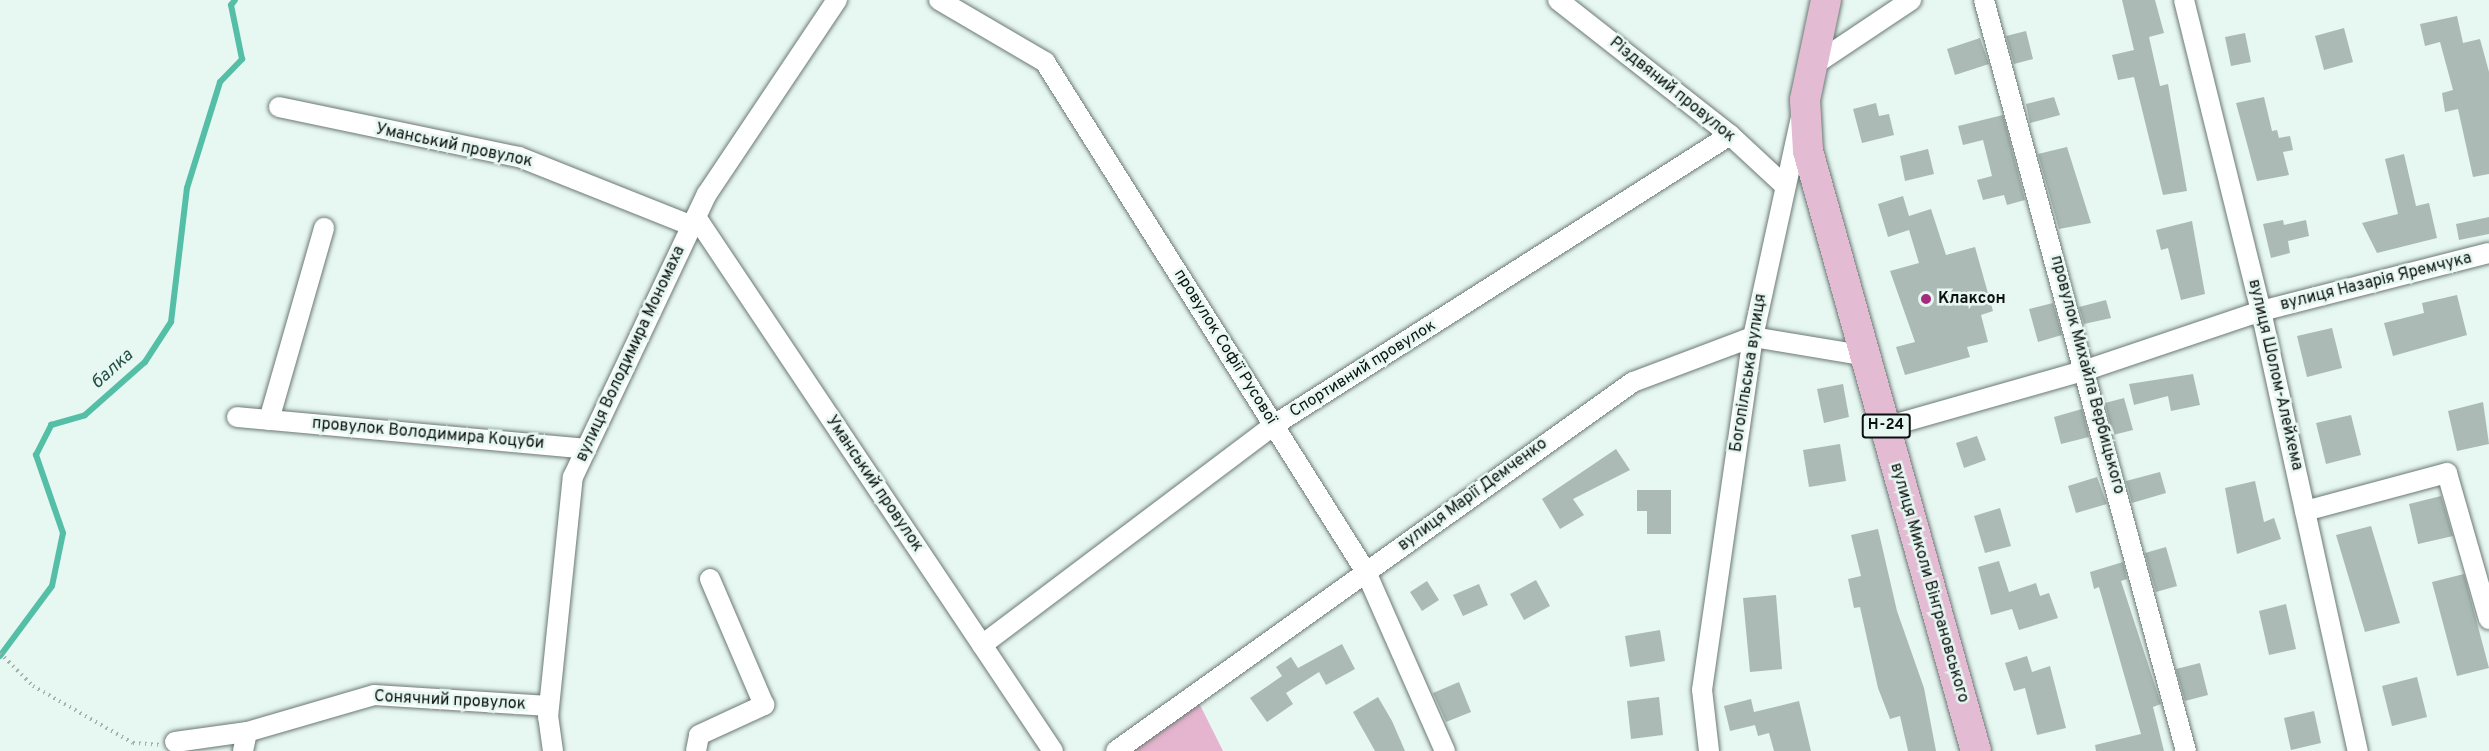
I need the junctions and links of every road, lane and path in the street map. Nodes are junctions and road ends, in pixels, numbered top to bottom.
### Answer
1 (837, 0) edge
2 (939, 0) edge
3 (1558, 0) edge
4 (1826, 0) edge
5 (1911, 0) edge
6 (1984, 0) edge
7 (2184, 0) edge
8 (1814, 64) junction
9 (1805, 100) junction
10 (279, 107) dead end
11 (1730, 135) junction
12 (1783, 184) junction
13 (694, 221) junction
14 (324, 228) dead end
15 (2489, 254) edge
16 (2261, 311) junction
17 (1753, 337) junction
18 (1866, 356) junction
19 (2086, 370) junction
20 (237, 417) dead end
21 (269, 420) junction
22 (1274, 425) junction
23 (1886, 427) junction
24 (586, 449) junction
25 (2306, 511) junction
26 (1366, 572) junction
27 (710, 579) dead end
28 (2489, 619) edge
29 (982, 645) junction
30 (0, 653) edge
31 (549, 706) junction
32 (245, 741) edge
33 (175, 742) joint
34 (553, 751) edge
35 (696, 751) edge
36 (1053, 751) edge
37 (1116, 751) edge
38 (1445, 751) edge
39 (1709, 751) edge
40 (1976, 751) edge
41 (2186, 751) edge
42 (2358, 751) edge

1 - 13 street, вулиця Володимира Мономаха
2 - 22 street, провулок Софії Русової
3 - 11 street, Різдвяний провулок
4 - 8 main road, Богопільська вулиця / Н-24
5 - 8 street
6 - 19 street, провулок Михайла Вербицького
7 - 16 street, вулиця Шолом-Алейхема
8 - 9 main road, Богопільська вулиця / Н-24
9 - 12 street, Богопільська вулиця
9 - 18 main road, вулиця Миколи Вінграновського / Н-24
10 - 13 street, Уманський провулок
11 - 12 street, Різдвяний провулок
11 - 22 street, Спортивний провулок
12 - 17 street, Богопільська вулиця
13 - 24 street, вулиця Володимира Мономаха
13 - 29 street, Уманський провулок
14 - 21 street
15 - 16 street, вулиця Назарія Яремчука
16 - 19 street, вулиця Назарія Яремчука
16 - 25 street, вулиця Шолом-Алейхема
17 - 18 street
17 - 26 street, вулиця Марії Демченко
17 - 39 street, Богопільська вулиця
18 - 23 main road, вулиця Миколи Вінграновського / Н-24
19 - 23 street, вулиця Назарія Яремчука
19 - 41 street, провулок Михайла Вербицького
20 - 21 street, провулок Володимира Коцуби
21 - 24 street, провулок Володимира Коцуби
22 - 26 street, провулок Софії Русової
22 - 29 street, Спортивний провулок
23 - 40 main road, вулиця Миколи Вінграновського / Н-24
24 - 31 street, вулиця Володимира Мономаха
25 - 28 street
25 - 42 street, вулиця Шолом-Алейхема
26 - 37 street, вулиця Марії Демченко
26 - 38 street, провулок Софії Русової
27 - 35 street
29 - 36 street, Уманський провулок
30 - 33 path
31 - 32 street, Сонячний провулок
31 - 34 street, вулиця Володимира Мономаха
32 - 33 street, Сонячний провулок

